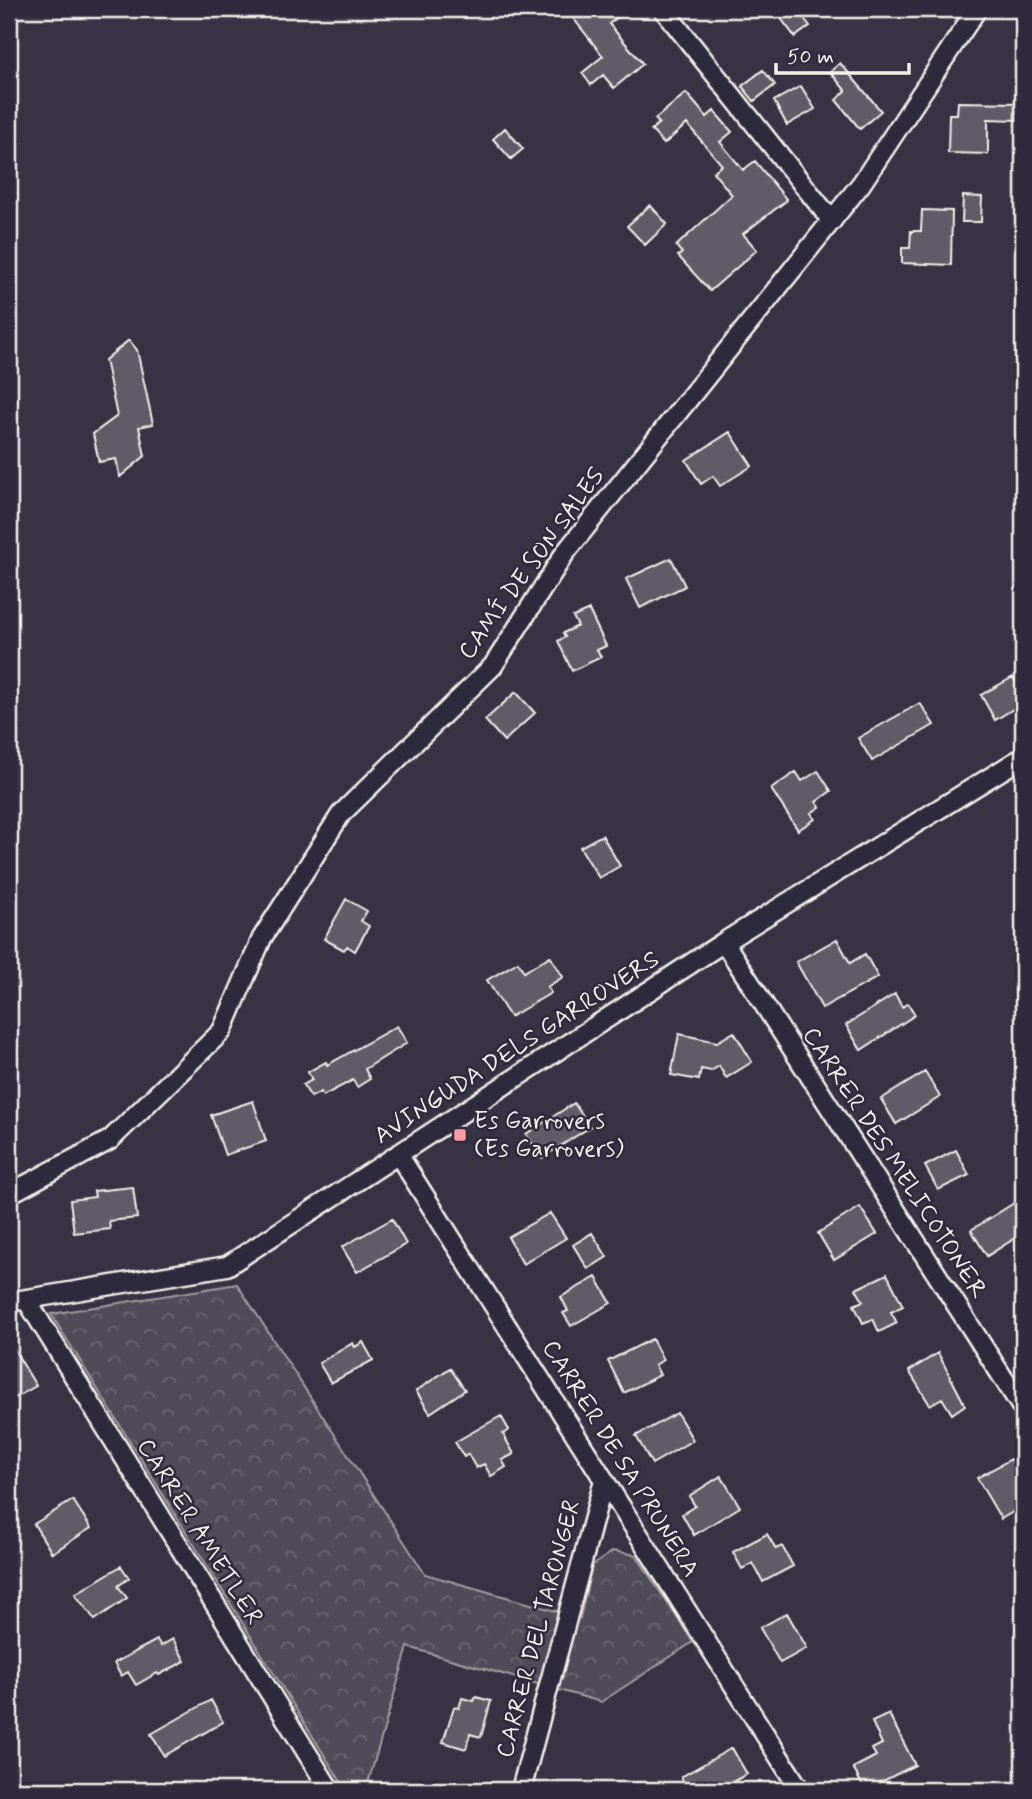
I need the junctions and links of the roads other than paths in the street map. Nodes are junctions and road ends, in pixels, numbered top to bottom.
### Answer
1 (663, 9) edge
2 (977, 9) edge
3 (832, 221) junction
4 (1023, 757) edge
5 (724, 942) junction
6 (398, 1154) junction
7 (9, 1194) edge
8 (17, 1300) edge
9 (1023, 1409) edge
10 (604, 1480) junction
11 (330, 1790) edge
12 (522, 1790) edge
13 (800, 1790) edge

1 - 3 street
2 - 3 street, CAMÍ DE SON SALES
3 - 7 street, CAMÍ DE SON SALES
4 - 5 street, AVINGUDA DELS GARROVERS
5 - 6 street, AVINGUDA DELS GARROVERS
5 - 9 street, CARRER DES MELICOTONER
6 - 8 street, AVINGUDA DELS GARROVERS
6 - 10 street, CARRER DE SA PRUNERA
8 - 11 street, CARRER AMETLER
10 - 12 street, CARRER DEL TARONGER
10 - 13 street, CARRER DE SA PRUNERA

